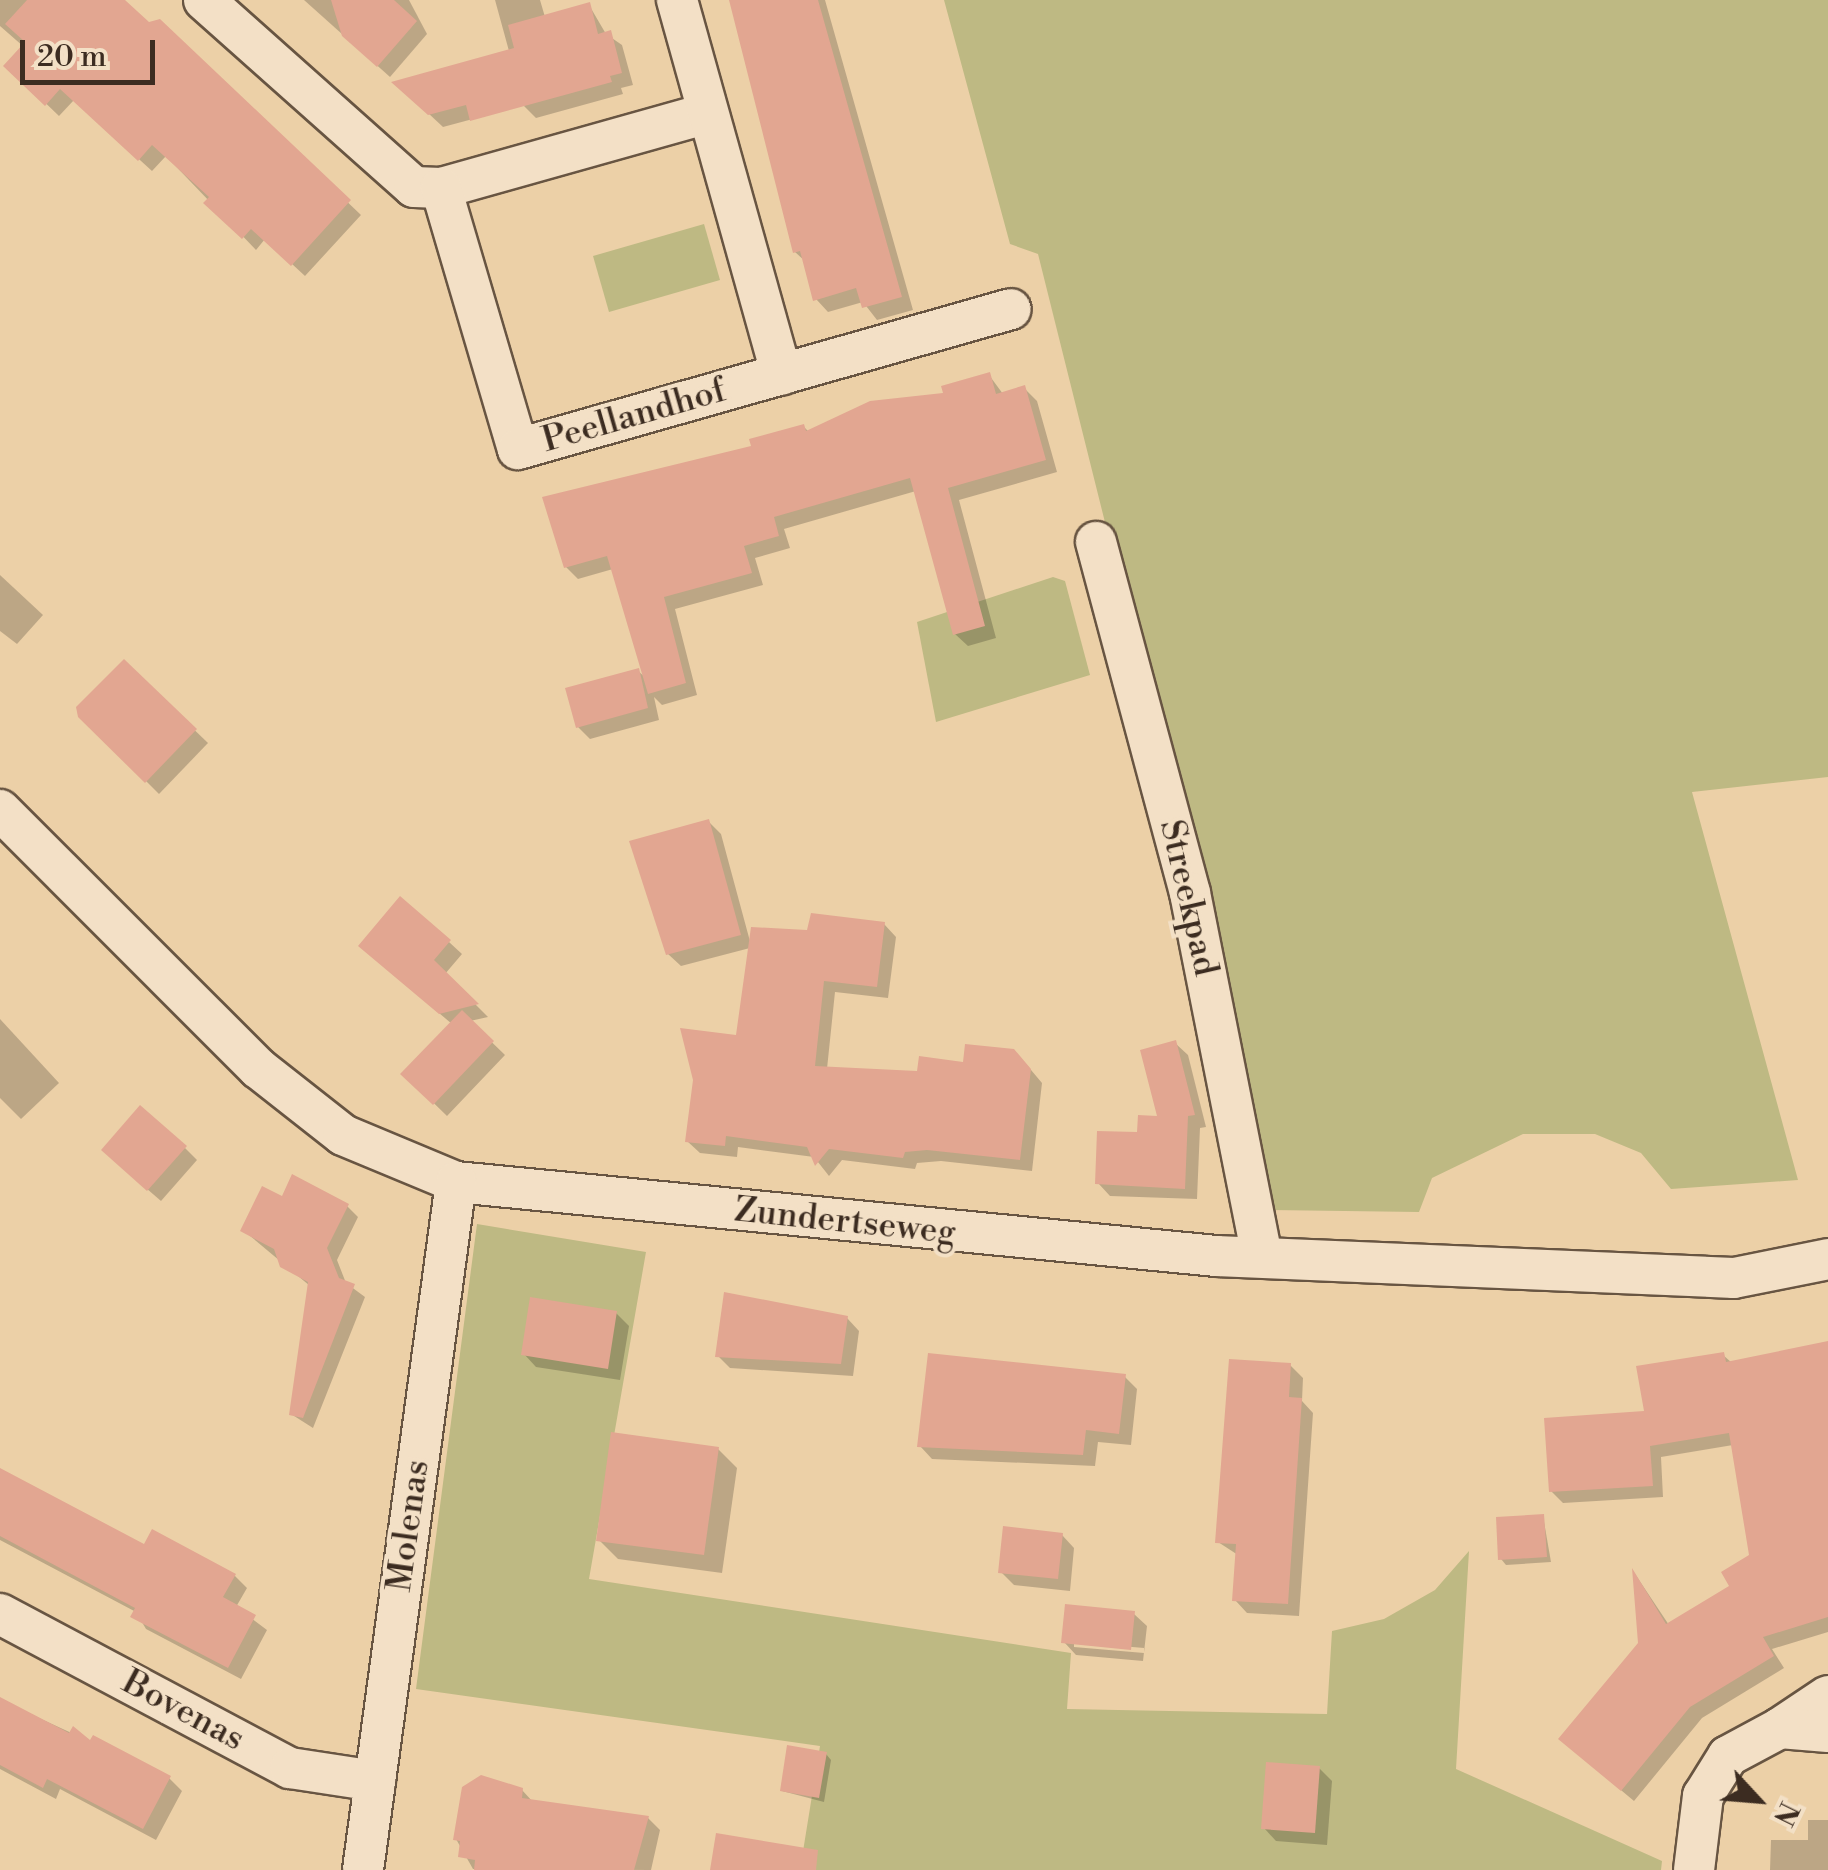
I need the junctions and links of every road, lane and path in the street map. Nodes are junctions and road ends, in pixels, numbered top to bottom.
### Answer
1 (204, 0) edge
2 (677, 0) edge
3 (708, 113) junction
4 (442, 188) junction
5 (1011, 309) dead end
6 (782, 374) junction
7 (1096, 542) dead end
8 (0, 810) edge
9 (456, 1182) junction
10 (1262, 1257) junction
11 (1828, 1258) edge
12 (0, 1614) edge
13 (1828, 1696) edge
14 (1780, 1728) junction
15 (1828, 1732) edge
16 (375, 1781) junction
17 (364, 1870) edge
18 (1694, 1870) edge

1 - 4 street
2 - 3 street
3 - 4 street
3 - 6 street
4 - 6 street, Peellandhof
5 - 6 street, Peellandhof
7 - 10 street, Streekpad
8 - 9 street, Zundertseweg
9 - 10 street, Zundertseweg
9 - 16 street, Molenas
10 - 11 street, Zundertseweg
12 - 16 street, Bovenas
13 - 14 street
14 - 15 street
14 - 18 street
16 - 17 street, Molenas

